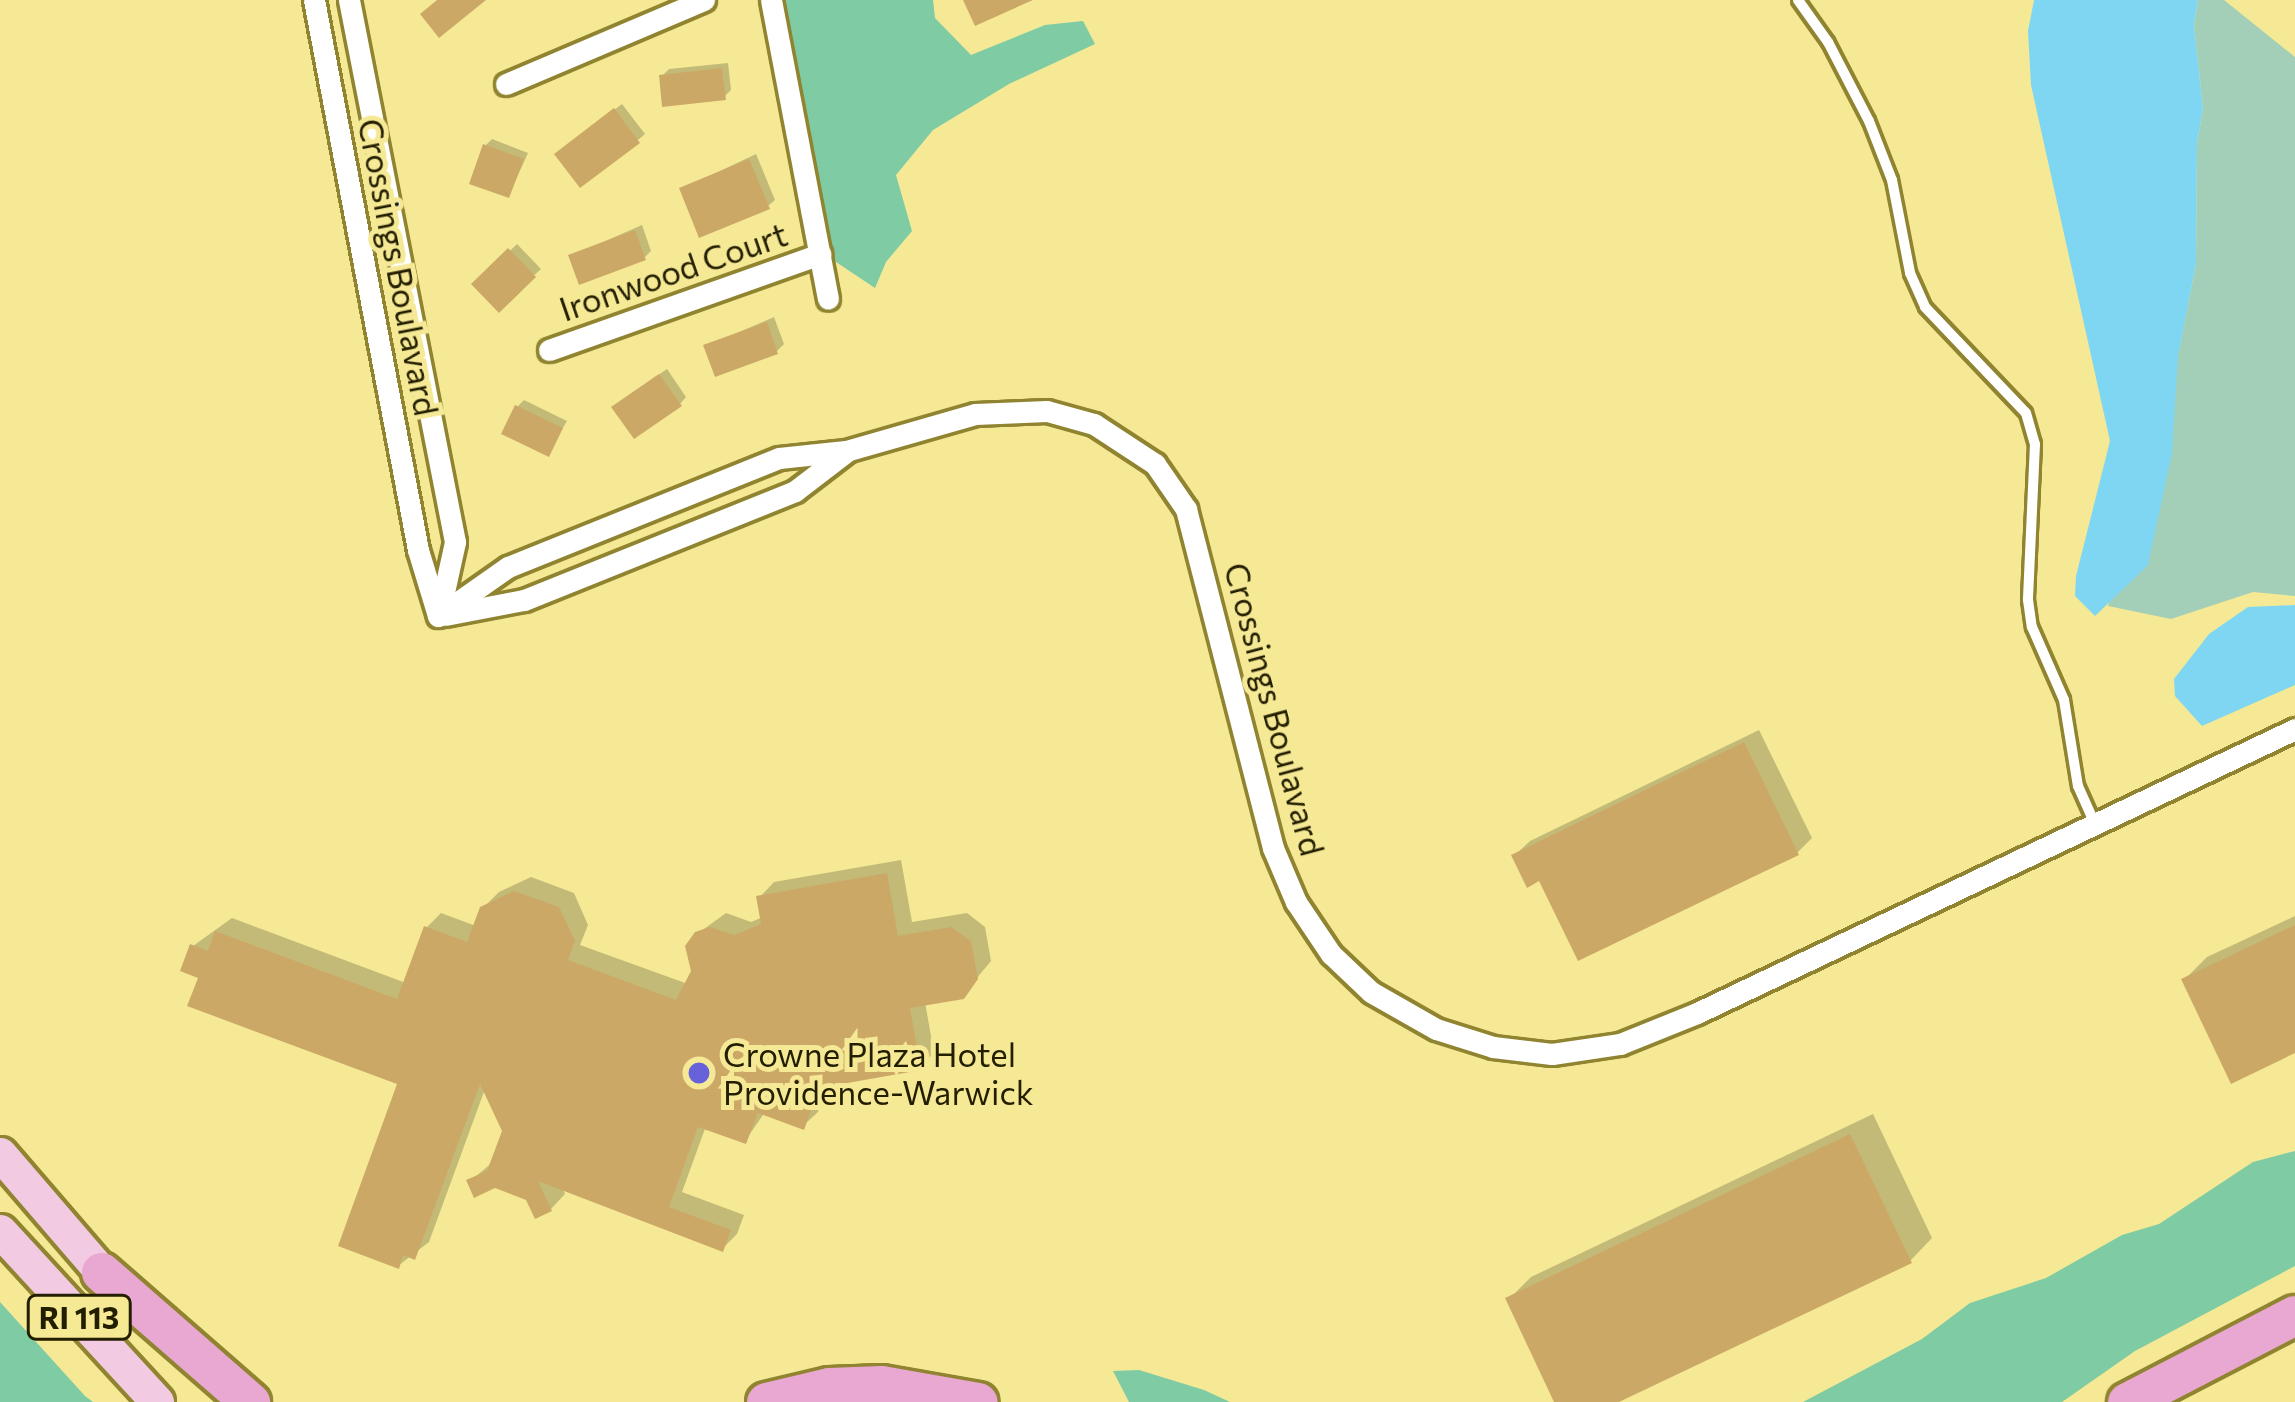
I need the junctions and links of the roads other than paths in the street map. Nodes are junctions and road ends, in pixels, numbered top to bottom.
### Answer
1 (314, 0) edge
2 (349, 0) edge
3 (704, 0) edge
4 (771, 0) edge
5 (1798, 0) edge
6 (506, 84) dead end
7 (820, 254) junction
8 (829, 299) dead end
9 (549, 350) dead end
10 (846, 451) junction
11 (438, 616) junction
12 (2295, 729) edge
13 (2095, 824) junction
14 (0, 1154) edge
15 (0, 1231) edge
16 (101, 1272) junction
17 (2295, 1317) edge
18 (157, 1402) edge
19 (220, 1402) edge
20 (250, 1402) edge
21 (766, 1402) edge
22 (978, 1402) edge
23 (2127, 1402) edge
24 (2155, 1402) edge

1 - 11 street, Crossings Boulavard
2 - 11 street, Crossings Boulavard
3 - 6 street
4 - 7 street
5 - 13 lane
7 - 8 street
7 - 9 street, Ironwood Court
10 - 11 street, Crossings Boulavard
10 - 11 street, Crossings Boulavard
10 - 13 street, Crossings Boulavard
12 - 13 street, Crossings Boulavard
14 - 16 main road, RI 113
15 - 18 main road, RI 113
16 - 19 main road, RI 113
16 - 20 highway
17 - 23 highway
17 - 24 highway
21 - 22 highway

